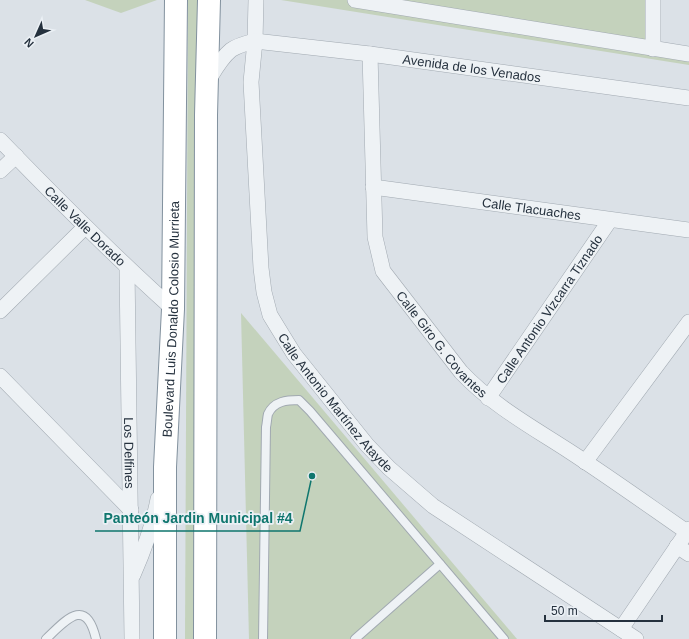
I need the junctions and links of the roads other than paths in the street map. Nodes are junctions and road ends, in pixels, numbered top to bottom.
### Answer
1 (176, 0) edge
2 (209, 0) edge
3 (256, 0) edge
4 (354, 0) edge
5 (653, 0) edge
6 (255, 40) junction
7 (653, 49) junction
8 (370, 54) junction
9 (689, 54) edge
10 (206, 84) junction
11 (689, 98) edge
12 (0, 140) edge
13 (16, 156) junction
14 (0, 172) edge
15 (373, 187) junction
16 (610, 220) junction
17 (85, 227) junction
18 (689, 230) edge
19 (127, 268) junction
20 (173, 309) junction
21 (0, 311) edge
22 (689, 322) edge
23 (0, 376) edge
24 (488, 398) junction
25 (585, 462) junction
26 (165, 467) junction
27 (130, 510) junction
28 (688, 531) edge
29 (683, 550) edge
30 (440, 564) junction
31 (132, 579) junction
32 (621, 629) junction
33 (46, 639) edge
34 (96, 639) edge
35 (132, 639) edge
36 (165, 639) edge
37 (205, 639) edge
38 (263, 639) edge
39 (355, 639) edge
40 (504, 639) edge
41 (636, 639) edge

1 - 20 highway, Boulevard Luis Donaldo Colosio Murrieta
2 - 10 highway
3 - 6 street, Calle Antonio Martínez Atayde
4 - 7 street
5 - 7 street
6 - 8 street, Avenida de los Venados
6 - 10 street
6 - 32 street, Calle Antonio Martínez Atayde
7 - 9 street
8 - 11 street, Avenida de los Venados
8 - 15 street, Calle Giro G. Covantes
10 - 37 highway
12 - 13 street, Calle Valle Dorado
13 - 14 street
13 - 17 street, Calle Valle Dorado
15 - 16 street, Calle Tlacuaches
15 - 24 street, Calle Giro G. Covantes
16 - 18 street, Calle Tlacuaches
16 - 24 street, Calle Antonio Vizcarra Tiznado
17 - 19 street, Calle Valle Dorado
17 - 21 street
19 - 20 street, Calle Valle Dorado
19 - 27 street, Los Delfines
20 - 26 highway, Boulevard Luis Donaldo Colosio Murrieta
22 - 25 street
23 - 27 street
24 - 25 street, Calle Giro G. Covantes
25 - 28 street, Calle Giro G. Covantes
26 - 31 street
26 - 36 highway, Boulevard Luis Donaldo Colosio Murrieta
27 - 31 street, Los Delfines
28 - 29 street
29 - 32 street
30 - 38 lane
30 - 39 lane
30 - 40 lane
31 - 35 street, Los Delfines
32 - 41 street, Calle Antonio Martínez Atayde
33 - 34 lane

